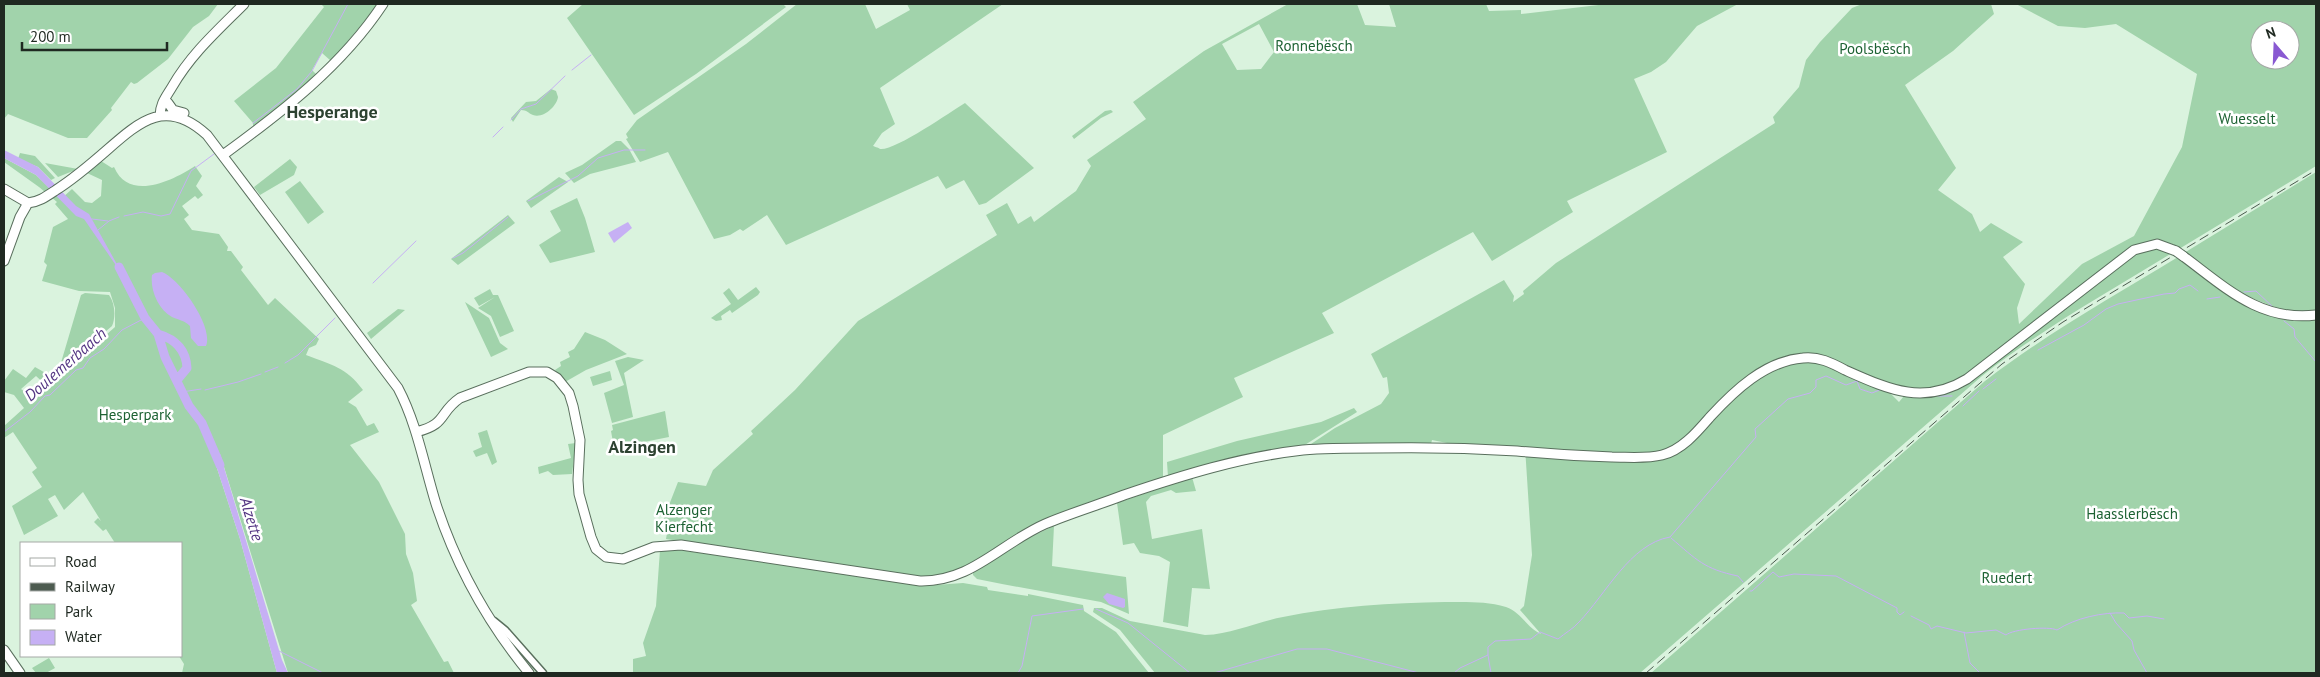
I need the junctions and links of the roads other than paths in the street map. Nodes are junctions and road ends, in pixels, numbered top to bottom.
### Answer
1 (244, 4) edge
2 (383, 4) edge
3 (168, 99) junction
4 (164, 115) junction
5 (206, 135) junction
6 (223, 155) junction
7 (4, 189) edge
8 (28, 203) junction
9 (4, 261) edge
10 (2316, 315) edge
11 (416, 432) junction
12 (487, 615) junction
13 (4, 650) edge
14 (541, 672) edge
15 (20, 673) edge
16 (529, 673) edge

1 - 3 main road
2 - 6 main road
3 - 4 main road
3 - 5 main road
4 - 5 main road
4 - 8 main road
5 - 6 main road
6 - 11 main road
7 - 8 main road
8 - 9 main road
10 - 11 main road
11 - 12 main road
12 - 14 street
12 - 16 main road
13 - 15 main road

